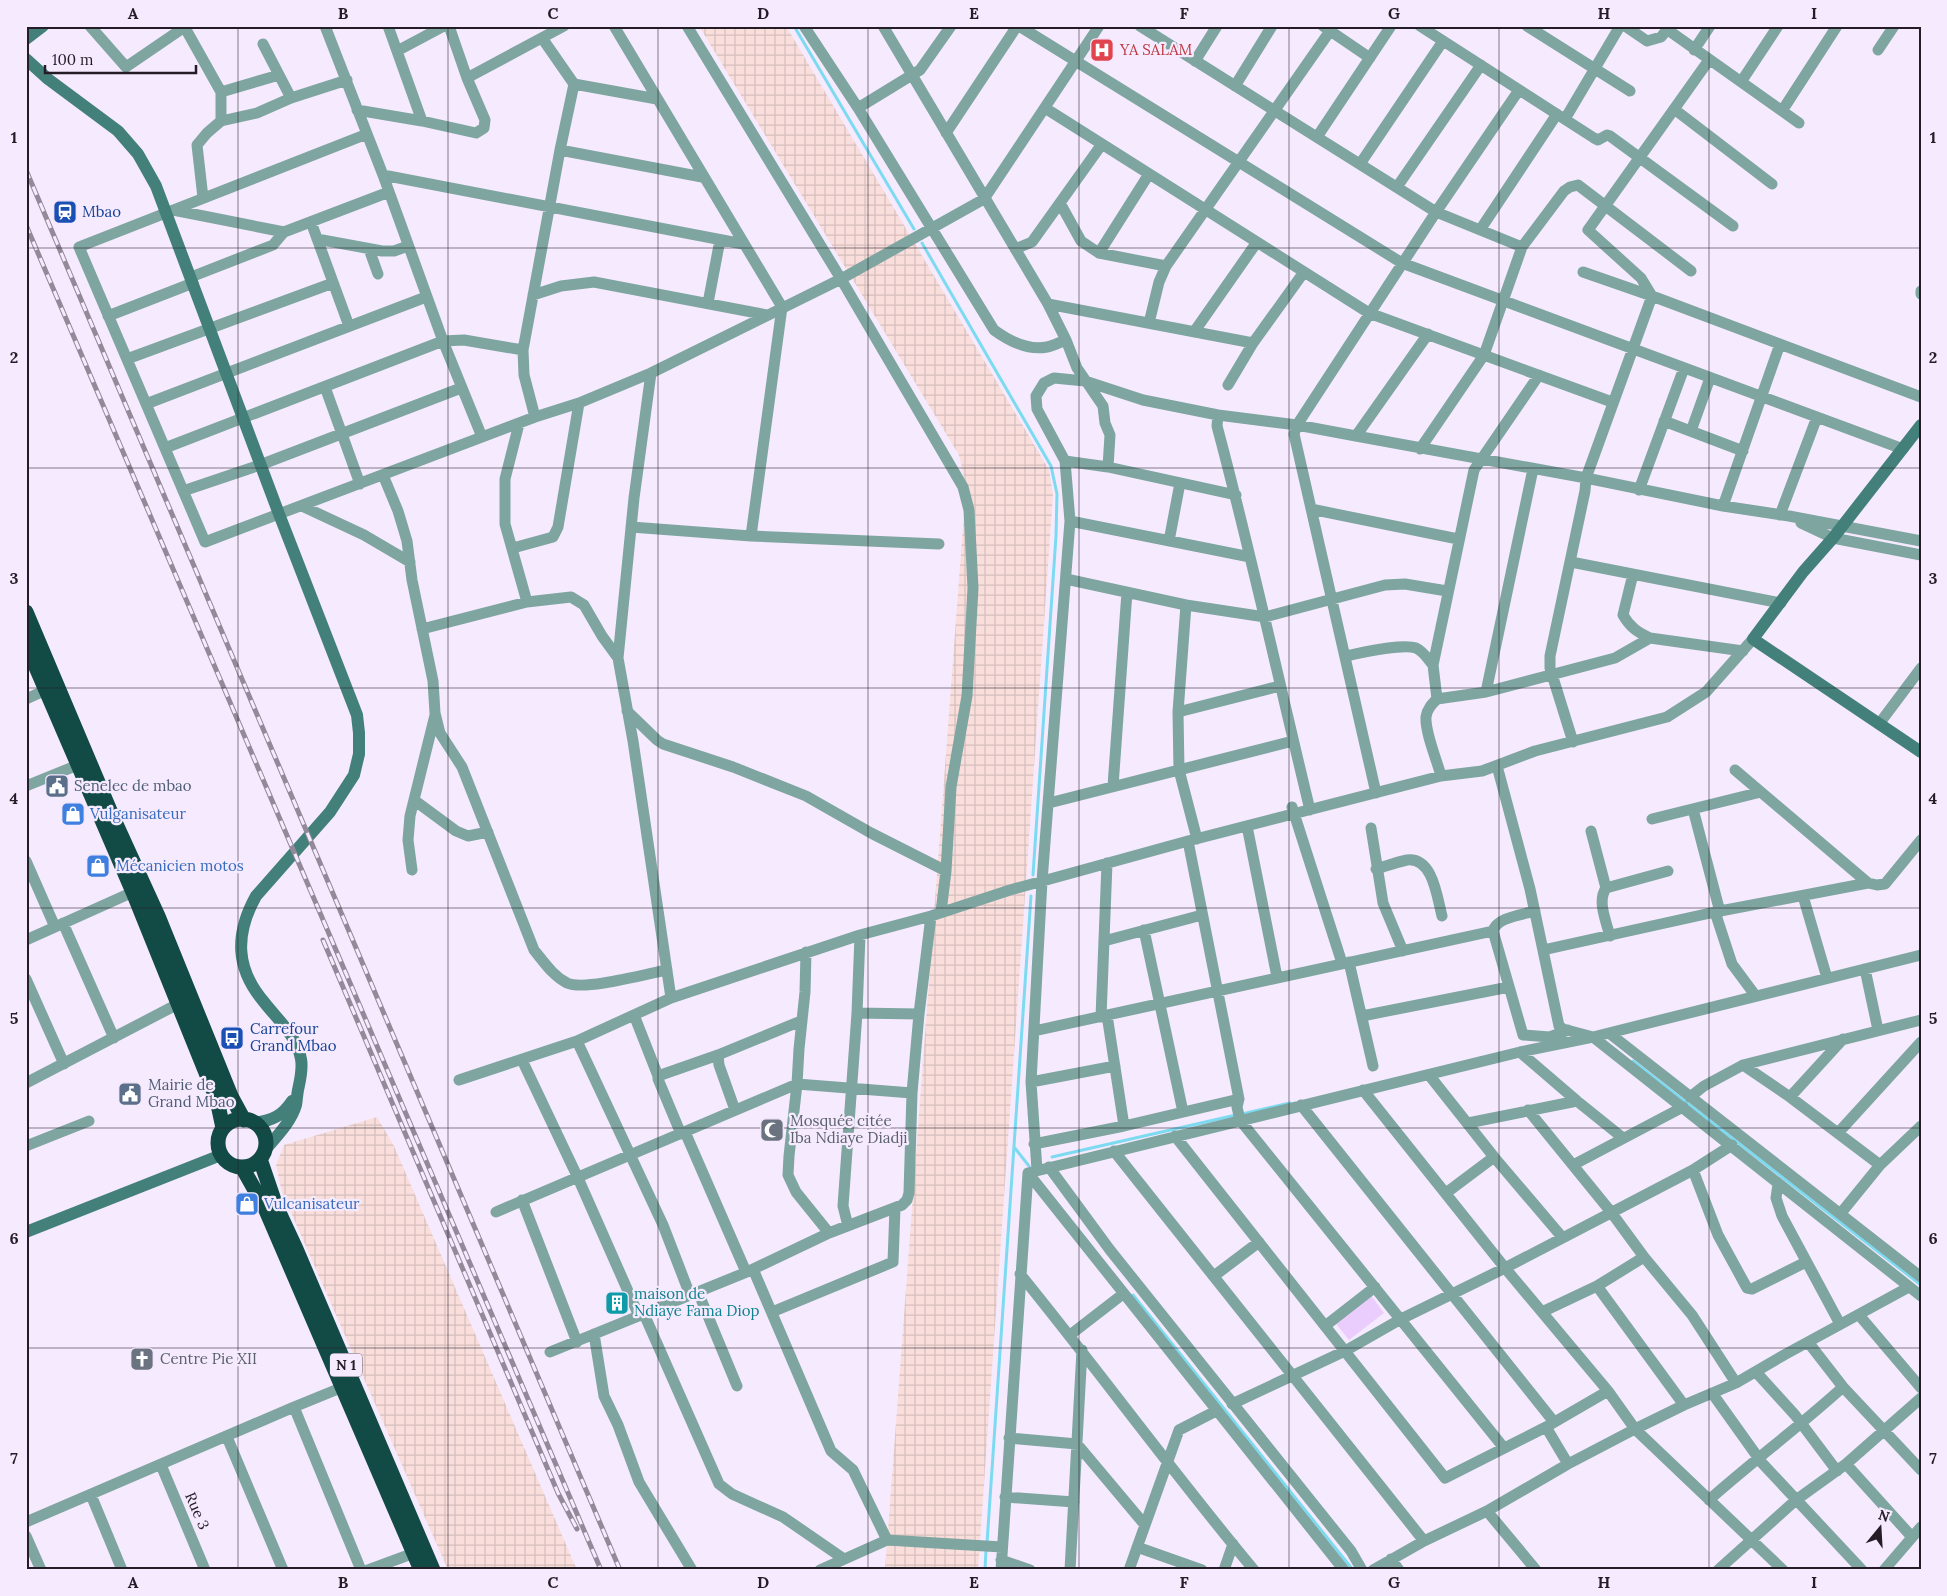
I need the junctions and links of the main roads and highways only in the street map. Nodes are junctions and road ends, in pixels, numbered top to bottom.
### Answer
1 (26, 612) edge
2 (26, 644) edge
3 (250, 1121) junction
4 (223, 1128) junction
5 (263, 1154) junction
6 (242, 1167) junction
7 (421, 1570) edge
8 (433, 1570) edge

1 - 3 highway, N 1
2 - 4 highway
3 - 4 highway
3 - 5 highway, N 1
4 - 6 highway
5 - 6 highway
5 - 8 highway, N 1
6 - 7 highway, N 1

